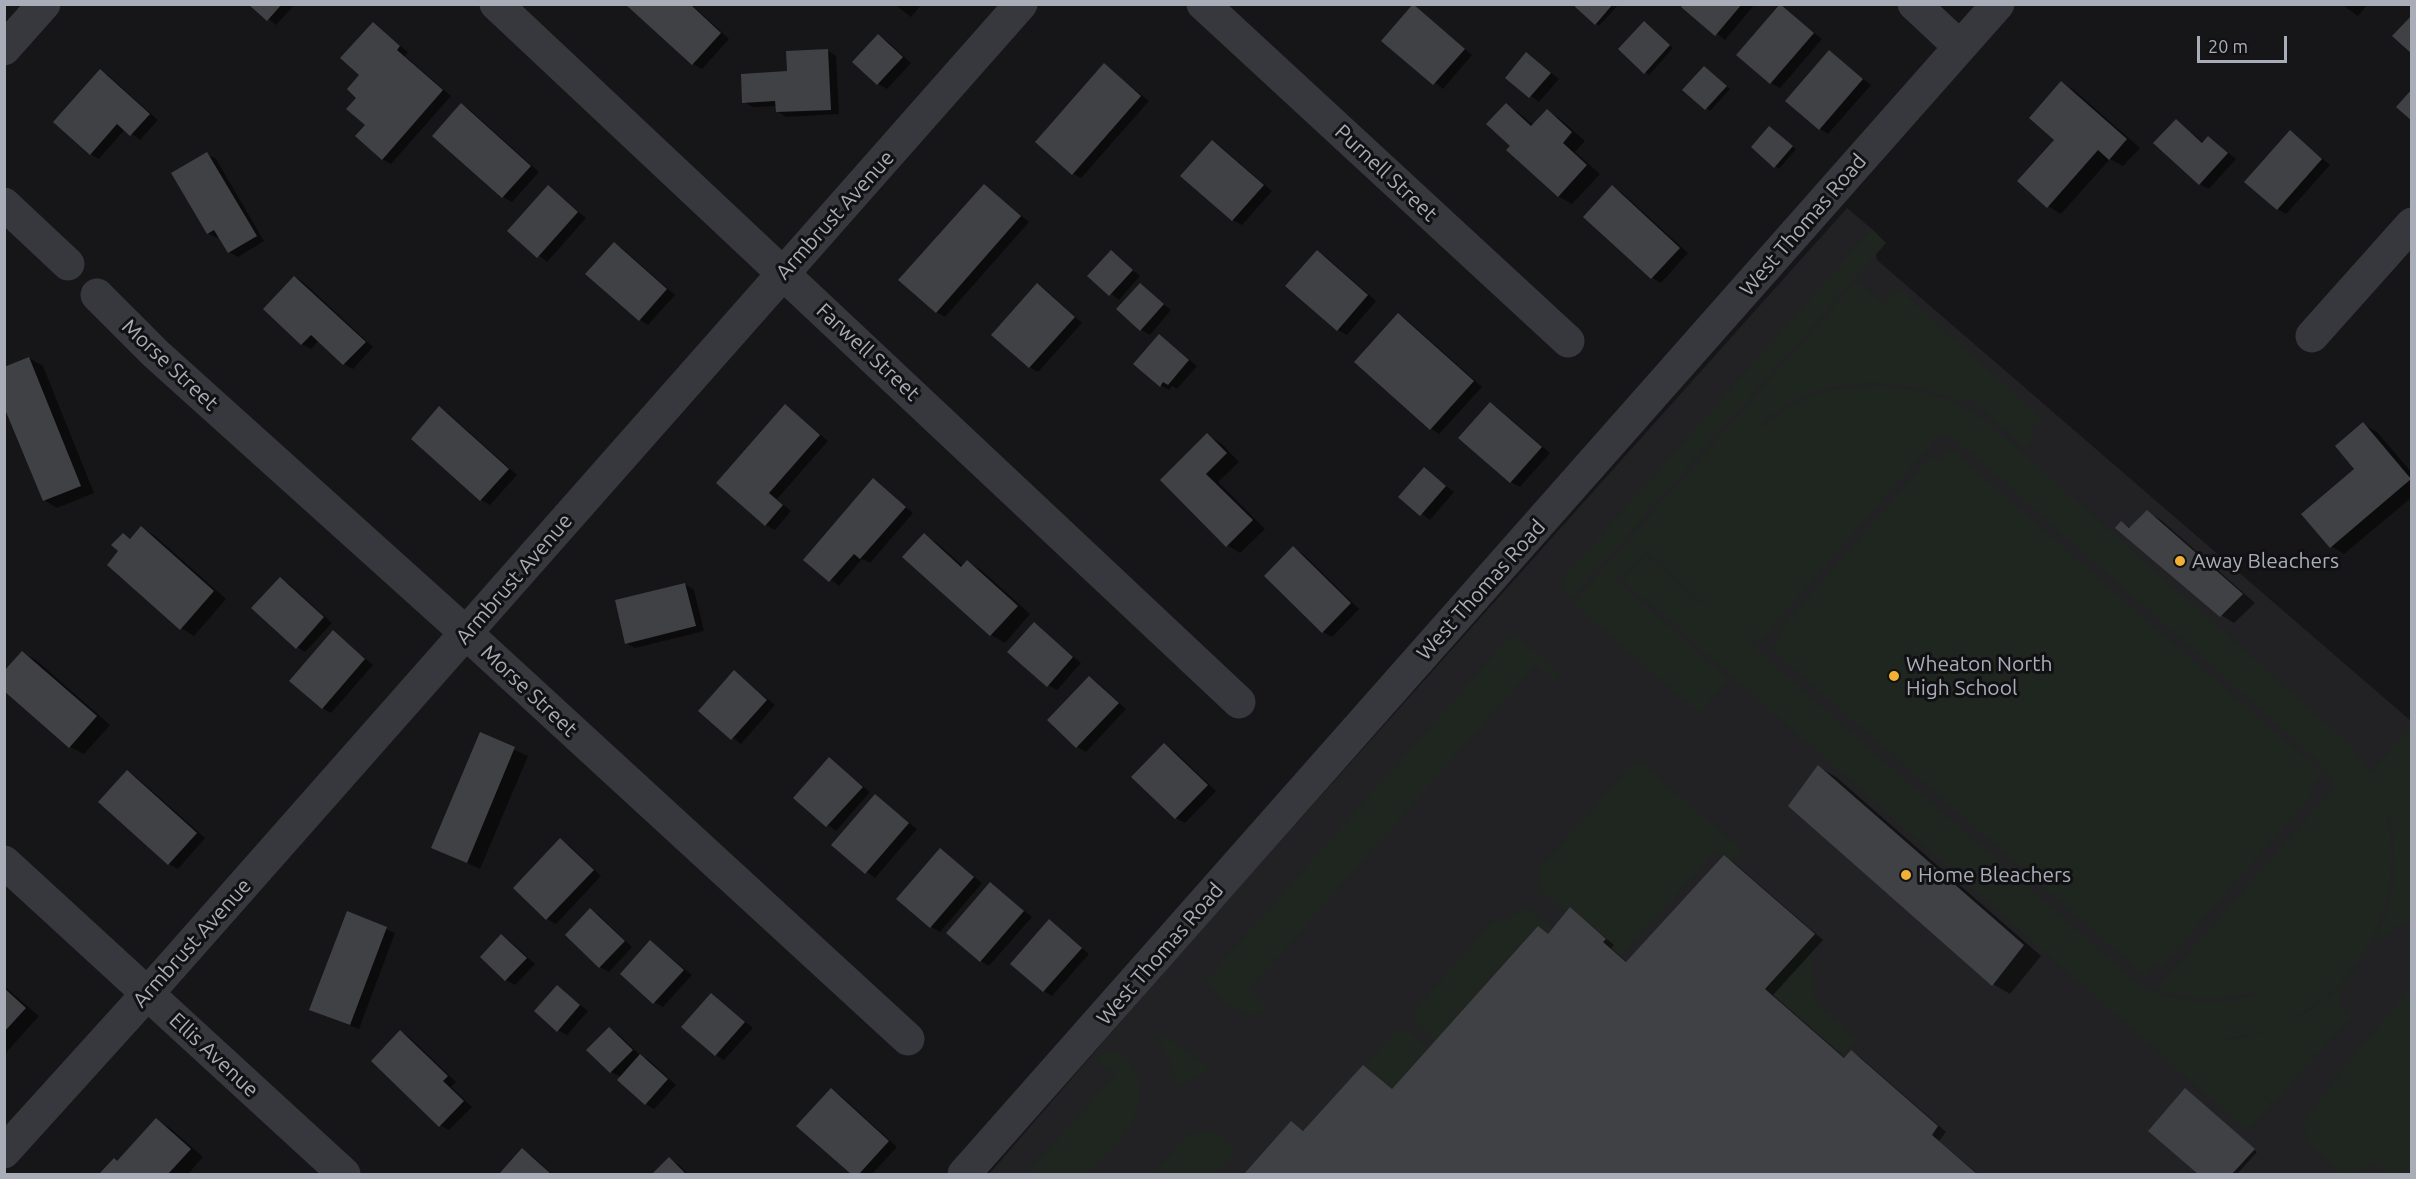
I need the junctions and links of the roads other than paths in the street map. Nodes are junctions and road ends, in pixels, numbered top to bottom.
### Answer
1 (44, 4) edge
2 (496, 4) edge
3 (1021, 4) edge
4 (1203, 4) edge
5 (1914, 4) edge
6 (1998, 4) edge
7 (1960, 47) junction
8 (4, 49) edge
9 (4, 204) edge
10 (2412, 224) edge
11 (68, 264) dead end
12 (784, 273) junction
13 (97, 295) dead end
14 (2312, 336) dead end
15 (1568, 341) dead end
16 (466, 633) junction
17 (1239, 702) dead end
18 (4, 862) edge
19 (147, 994) junction
20 (908, 1039) dead end
21 (4, 1152) edge
22 (344, 1174) edge
23 (964, 1174) edge

1 - 8 street
2 - 12 street, Farwell Street
3 - 12 street, Armbrust Avenue
4 - 15 street, Purnell Street
5 - 7 street
6 - 7 street, West Thomas Road
7 - 23 street, West Thomas Road
9 - 11 street
10 - 14 street
12 - 16 street, Armbrust Avenue
12 - 17 street, Farwell Street
13 - 16 street, Morse Street
16 - 19 street, Armbrust Avenue
16 - 20 street, Morse Street
18 - 19 street, Ellis Avenue
19 - 21 street, Armbrust Avenue
19 - 22 street, Ellis Avenue

